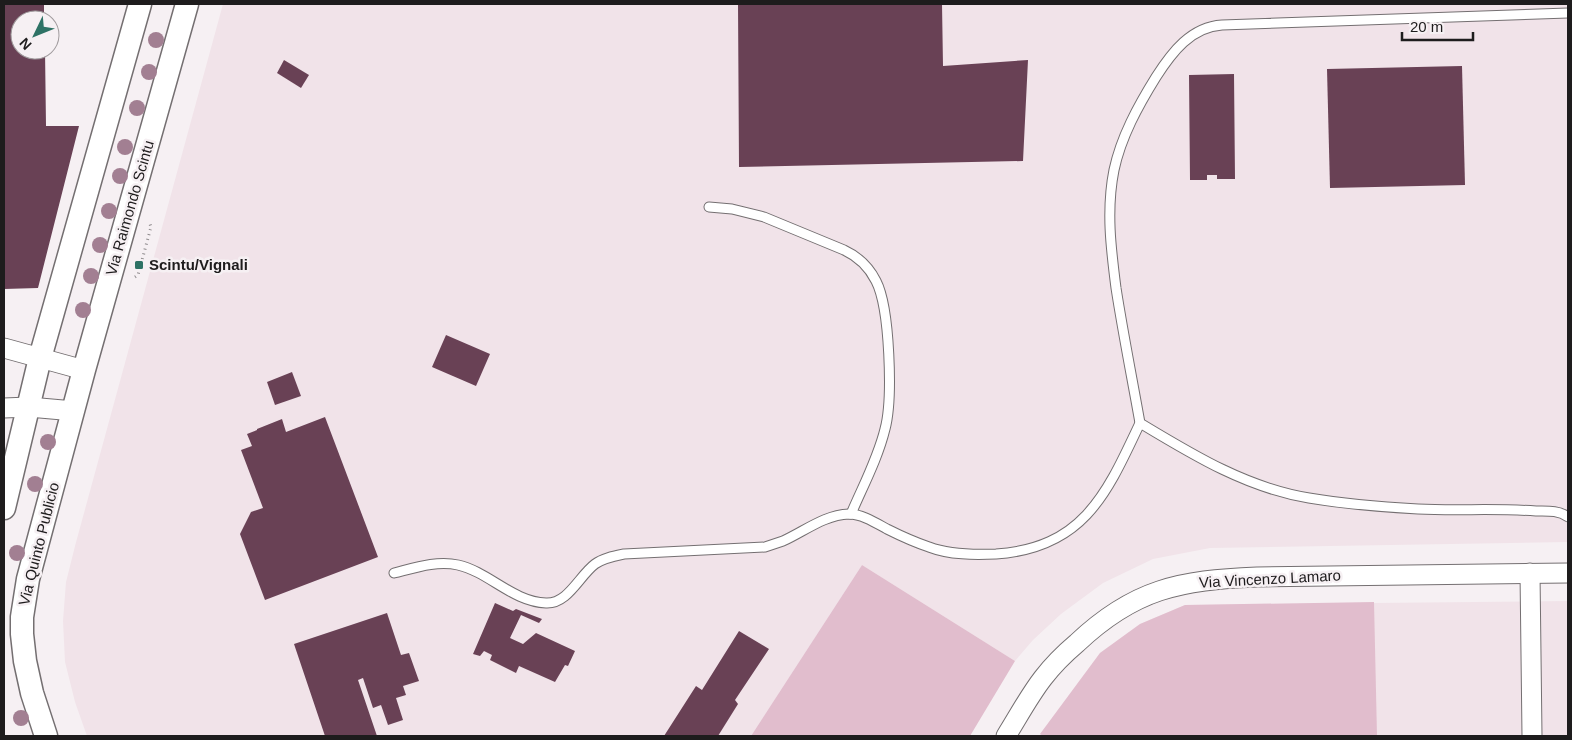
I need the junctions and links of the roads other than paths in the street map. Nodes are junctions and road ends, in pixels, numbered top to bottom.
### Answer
1 (140, 4) edge
2 (187, 4) edge
3 (1527, 4) edge
4 (1568, 13) edge
5 (1527, 14) junction
6 (709, 207) dead end
7 (4, 348) edge
8 (40, 358) junction
9 (84, 370) junction
10 (29, 407) junction
11 (4, 408) edge
12 (74, 411) junction
13 (1140, 423) junction
14 (4, 508) edge
15 (851, 514) junction
16 (1568, 517) edge
17 (394, 573) dead end
18 (1530, 573) junction
19 (1568, 573) edge
20 (46, 736) edge
21 (1006, 736) edge
22 (1532, 736) edge

1 - 8 street
2 - 9 street, Via Raimondo Scintu
3 - 5 lane
4 - 5 lane
5 - 13 lane
6 - 15 lane
7 - 8 street
8 - 9 street
8 - 10 street
9 - 12 street, Via Raimondo Scintu
10 - 11 street
10 - 12 street
10 - 14 street
12 - 20 street, Via Quinto Publicio
13 - 15 lane
13 - 16 lane
15 - 17 lane
18 - 19 street, Via Vincenzo Lamaro
18 - 21 street, Via Vincenzo Lamaro
18 - 22 street

